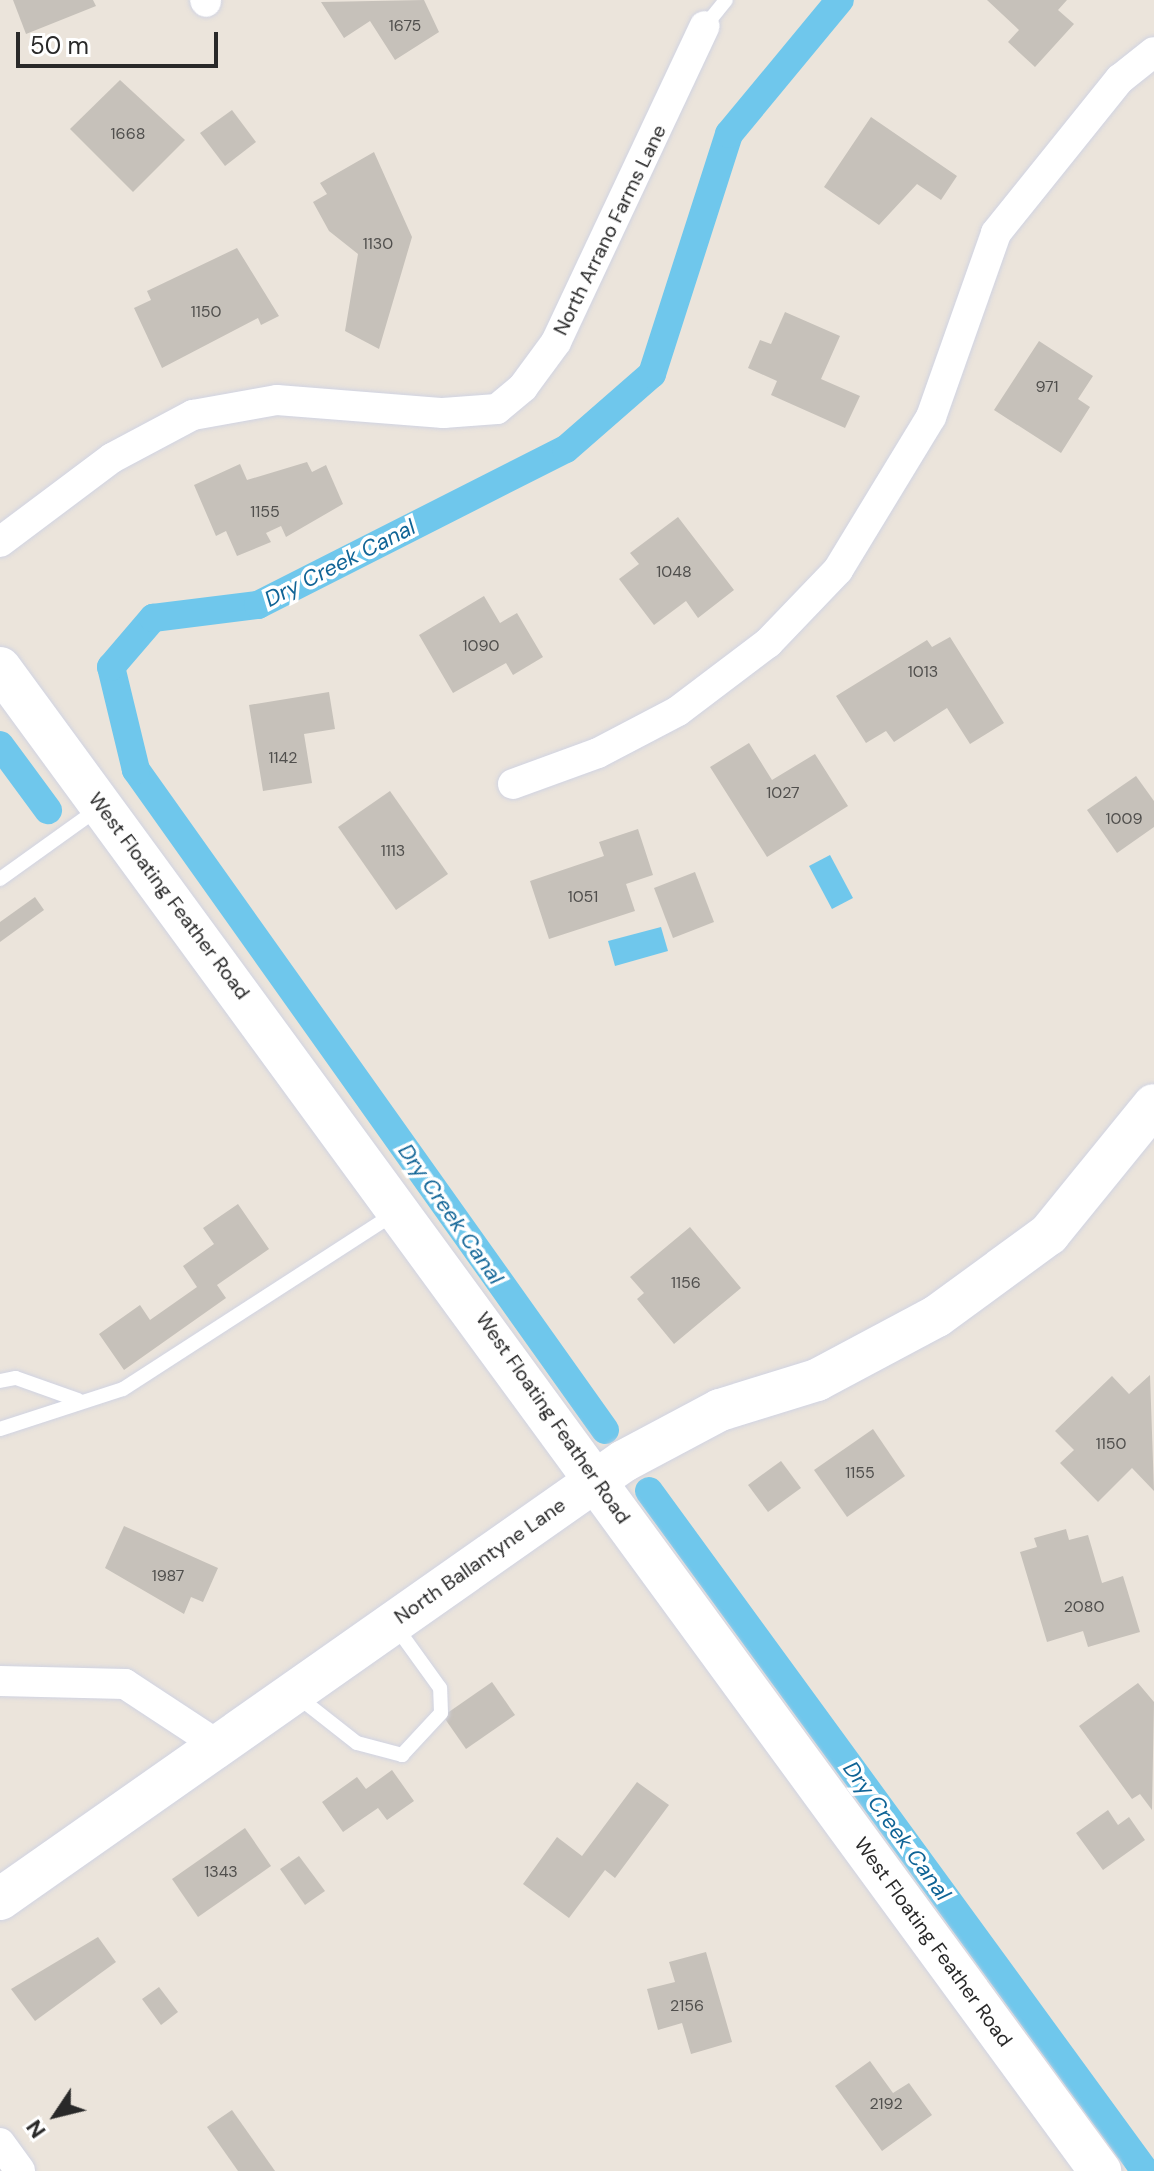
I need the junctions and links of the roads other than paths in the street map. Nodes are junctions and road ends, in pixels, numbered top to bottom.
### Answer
1 (726, 0) edge
2 (705, 26) joint
3 (1154, 52) edge
4 (0, 542) edge
5 (0, 668) edge
6 (513, 784) dead end
7 (102, 805) junction
8 (0, 879) edge
9 (1154, 1105) edge
10 (402, 1210) junction
11 (0, 1381) edge
12 (78, 1400) junction
13 (0, 1429) edge
14 (595, 1480) junction
15 (393, 1623) junction
16 (0, 1681) edge
17 (294, 1692) junction
18 (218, 1745) junction
19 (0, 1899) edge
20 (0, 2143) edge
21 (20, 2171) edge
22 (1100, 2171) edge

1 - 2 lane
2 - 4 street, North Arrano Farms Lane
3 - 6 street
5 - 7 main road, West Floating Feather Road
7 - 8 lane
7 - 10 main road, West Floating Feather Road
9 - 14 main road, North Ballantyne Lane
10 - 12 lane
10 - 14 main road, West Floating Feather Road
11 - 12 lane
12 - 13 lane
14 - 15 main road, North Ballantyne Lane
14 - 22 main road, West Floating Feather Road
15 - 17 main road, North Ballantyne Lane
15 - 17 lane
16 - 18 street
17 - 18 main road, North Ballantyne Lane
18 - 19 main road, North Ballantyne Lane
20 - 21 street

